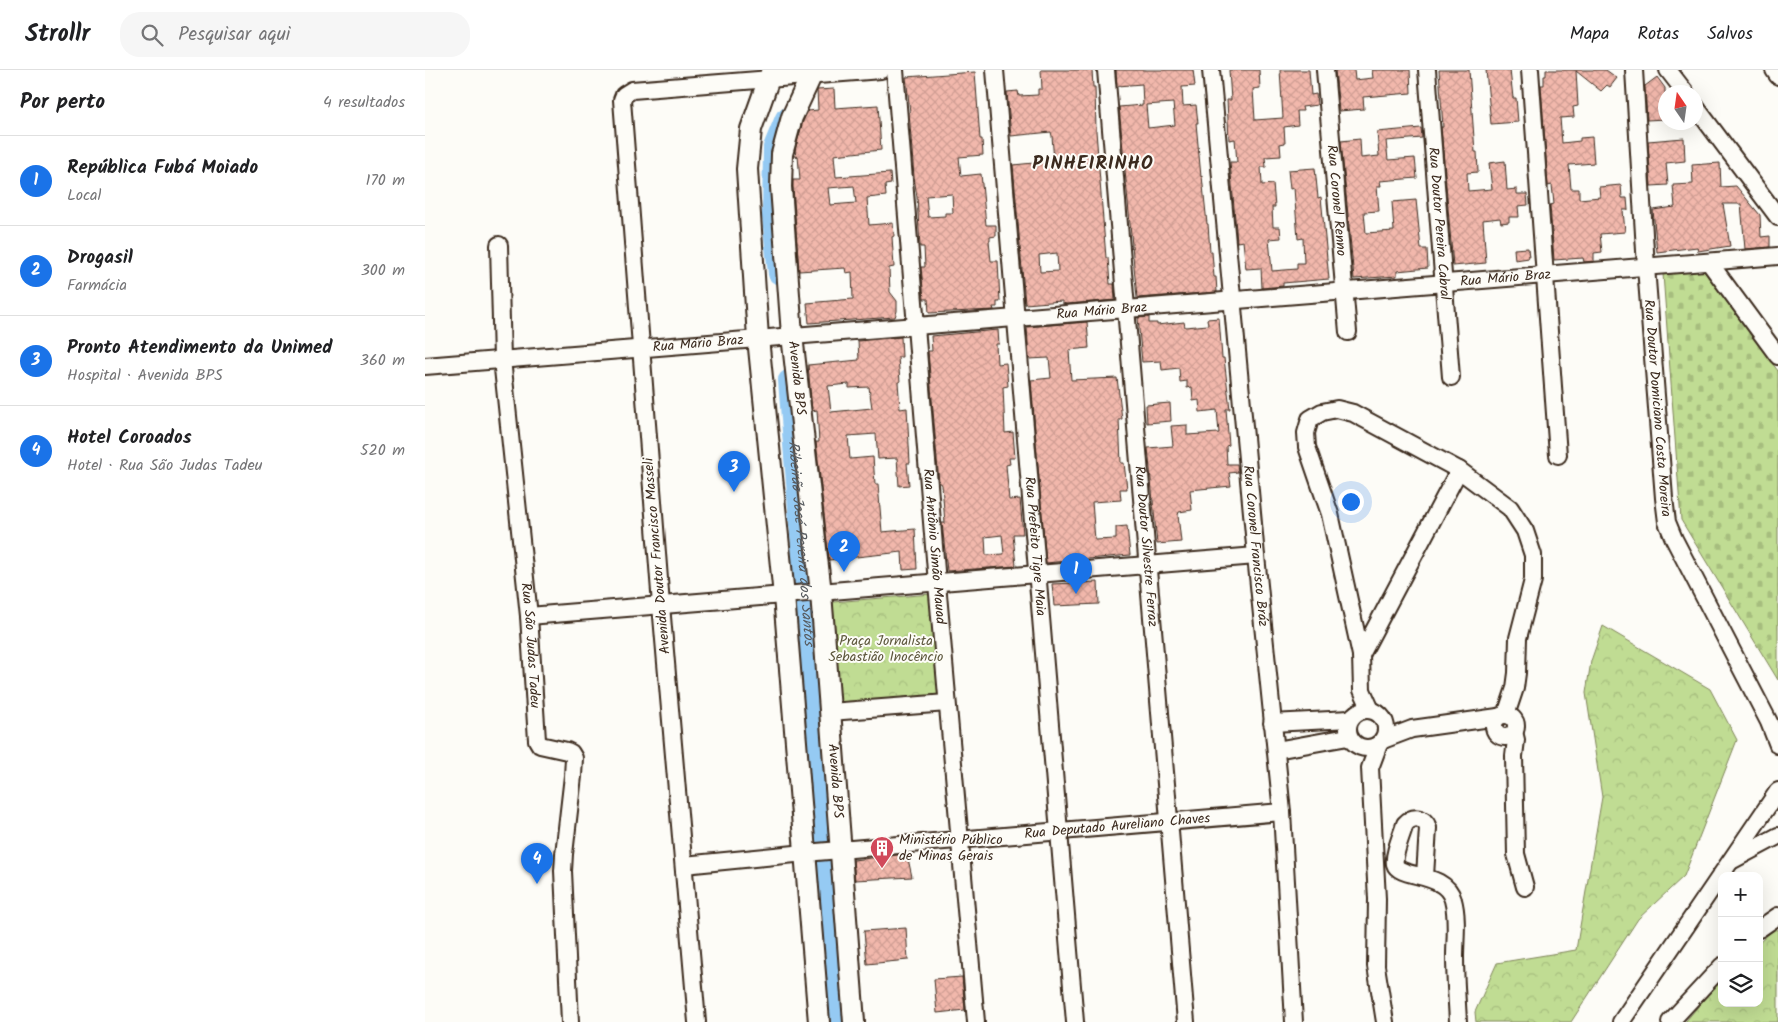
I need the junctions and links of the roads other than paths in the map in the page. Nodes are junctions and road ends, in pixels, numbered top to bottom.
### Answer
1 (881, 70) edge
2 (895, 70) edge
3 (995, 70) edge
4 (1106, 70) edge
5 (1211, 70) edge
6 (1325, 70) edge
7 (1427, 70) edge
8 (1530, 70) edge
9 (1634, 70) edge
10 (1668, 70) edge
11 (1774, 70) edge
12 (811, 74) edge
13 (774, 76) edge
14 (1778, 76) edge
15 (1680, 85) edge
16 (1703, 117) edge
17 (1778, 217) edge
18 (499, 245) dead end
19 (1778, 256) edge
20 (1709, 262) junction
21 (1646, 267) junction
22 (1545, 275) junction
23 (1443, 283) junction
24 (1344, 291) junction
25 (1233, 300) junction
26 (1126, 308) junction
27 (1015, 317) junction
28 (916, 325) junction
29 (1348, 332) dead end
30 (788, 335) junction
31 (762, 338) junction
32 (641, 348) junction
33 (1778, 356) edge
34 (502, 359) junction
35 (425, 366) edge
36 (1451, 377) dead end
37 (1558, 455) dead end
38 (1459, 470) junction
39 (1255, 556) junction
40 (1147, 565) junction
41 (1037, 574) junction
42 (937, 583) junction
43 (818, 593) junction
44 (787, 596) junction
45 (661, 605) junction
46 (529, 616) junction
47 (1361, 655) junction
48 (1362, 690) junction
49 (947, 703) junction
50 (1371, 710) junction
51 (829, 712) junction
52 (1352, 717) junction
53 (1272, 722) junction
54 (1385, 722) junction
55 (1503, 727) junction
56 (1412, 729) junction
57 (1353, 742) junction
58 (1381, 742) junction
59 (1778, 745) edge
60 (1276, 750) junction
61 (1370, 768) junction
62 (1778, 791) edge
63 (1282, 812) junction
64 (1169, 822) junction
65 (1059, 831) junction
66 (1778, 836) edge
67 (960, 840) junction
68 (838, 851) junction
69 (809, 853) junction
70 (1731, 861) junction
71 (684, 865) junction
72 (1425, 876) dead end
73 (1525, 887) dead end
74 (1778, 916) edge
75 (1763, 926) edge
76 (1718, 970) edge
77 (570, 1022) edge
78 (697, 1022) edge
79 (819, 1022) edge
80 (854, 1022) edge
81 (976, 1022) edge
82 (1075, 1022) edge
83 (1186, 1022) edge
84 (1294, 1022) edge
85 (1385, 1022) edge
86 (1458, 1022) edge
87 (1621, 1022) edge
88 (1670, 1022) edge

1 - 12 street
2 - 28 street, Rua Antônio Simão Mauad
3 - 27 street, Rua Prefeito Tigre Maia
4 - 26 street, Rua Doutor Silvestre Ferraz
5 - 25 street, Rua Coronel Francisco Bráz
6 - 24 street, Rua Coronel Renno
7 - 23 street, Rua Doutor Pereira Cabral
8 - 22 street
9 - 21 street, Rua Doutor Domiciano Costa Moreira
10 - 15 street
11 - 14 street
12 - 13 street
12 - 30 main road, Avenida BPS
13 - 31 main road
13 - 32 street, Avenida Doutor Francisco Masseli
16 - 17 street
18 - 34 street, Rua São Judas Tadeu
19 - 20 street, Rua Mário Braz
20 - 21 street, Rua Mário Braz
20 - 33 street
21 - 22 street, Rua Mário Braz
21 - 59 street, Rua Doutor Domiciano Costa Moreira
22 - 23 street, Rua Mário Braz
22 - 37 street
23 - 24 street, Rua Mário Braz
23 - 36 street, Rua Doutor Pereira Cabral
24 - 25 street, Rua Mário Braz
24 - 29 street, Rua Coronel Renno
25 - 26 street, Rua Mário Braz
25 - 39 street, Rua Coronel Francisco Bráz
26 - 27 street, Rua Mário Braz
26 - 40 street, Rua Doutor Silvestre Ferraz
27 - 28 street, Rua Mário Braz
27 - 41 street, Rua Prefeito Tigre Maia
28 - 30 street, Rua Mário Braz
28 - 42 street, Rua Antônio Simão Mauad
30 - 31 street, Rua Mário Braz
30 - 43 main road, Avenida BPS
31 - 32 street, Rua Mário Braz
31 - 44 main road
32 - 34 street, Rua Mário Braz
32 - 45 street, Avenida Doutor Francisco Masseli
34 - 35 street, Rua Mário Braz
34 - 46 street, Rua São Judas Tadeu
38 - 47 street
38 - 47 street
38 - 55 street
39 - 40 street
39 - 53 street, Rua Coronel Francisco Bráz
40 - 41 street
40 - 64 street, Rua Doutor Silvestre Ferraz
41 - 42 street
41 - 65 street, Rua Prefeito Tigre Maia
42 - 43 street
42 - 49 street, Rua Antônio Simão Mauad
43 - 44 street
43 - 51 main road, Avenida BPS
44 - 45 street
44 - 69 main road
45 - 46 street
45 - 71 street, Avenida Doutor Francisco Masseli
46 - 77 street, Rua São Judas Tadeu
47 - 48 street
48 - 50 street
48 - 52 street
49 - 51 street
49 - 67 street, Rua Antônio Simão Mauad
50 - 52 street
50 - 54 street
51 - 68 main road, Avenida BPS
52 - 53 street
52 - 57 street
53 - 60 street, Rua Coronel Francisco Bráz
54 - 56 street
54 - 58 street
55 - 56 street
55 - 73 street
56 - 58 street
57 - 58 street
57 - 60 street
57 - 61 street
58 - 61 street
60 - 63 street, Rua Coronel Francisco Bráz
61 - 85 street
62 - 70 street
63 - 64 street, Rua Deputado Aureliano Chaves
63 - 84 street, Rua Coronel Francisco Bráz
64 - 65 street, Rua Deputado Aureliano Chaves
64 - 83 street, Rua Doutor Silvestre Ferraz
65 - 67 street, Rua Deputado Aureliano Chaves
65 - 82 street, Rua Prefeito Tigre Maia
66 - 70 street
67 - 68 street, Rua Deputado Aureliano Chaves
67 - 81 street, Rua Antônio Simão Mauad
68 - 69 street, Rua Deputado Aureliano Chaves
68 - 80 main road, Avenida BPS
69 - 71 street, Rua Deputado Aureliano Chaves
69 - 79 main road
70 - 87 street
71 - 78 street, Avenida Doutor Francisco Masseli
72 - 86 street
74 - 75 street
76 - 88 street

